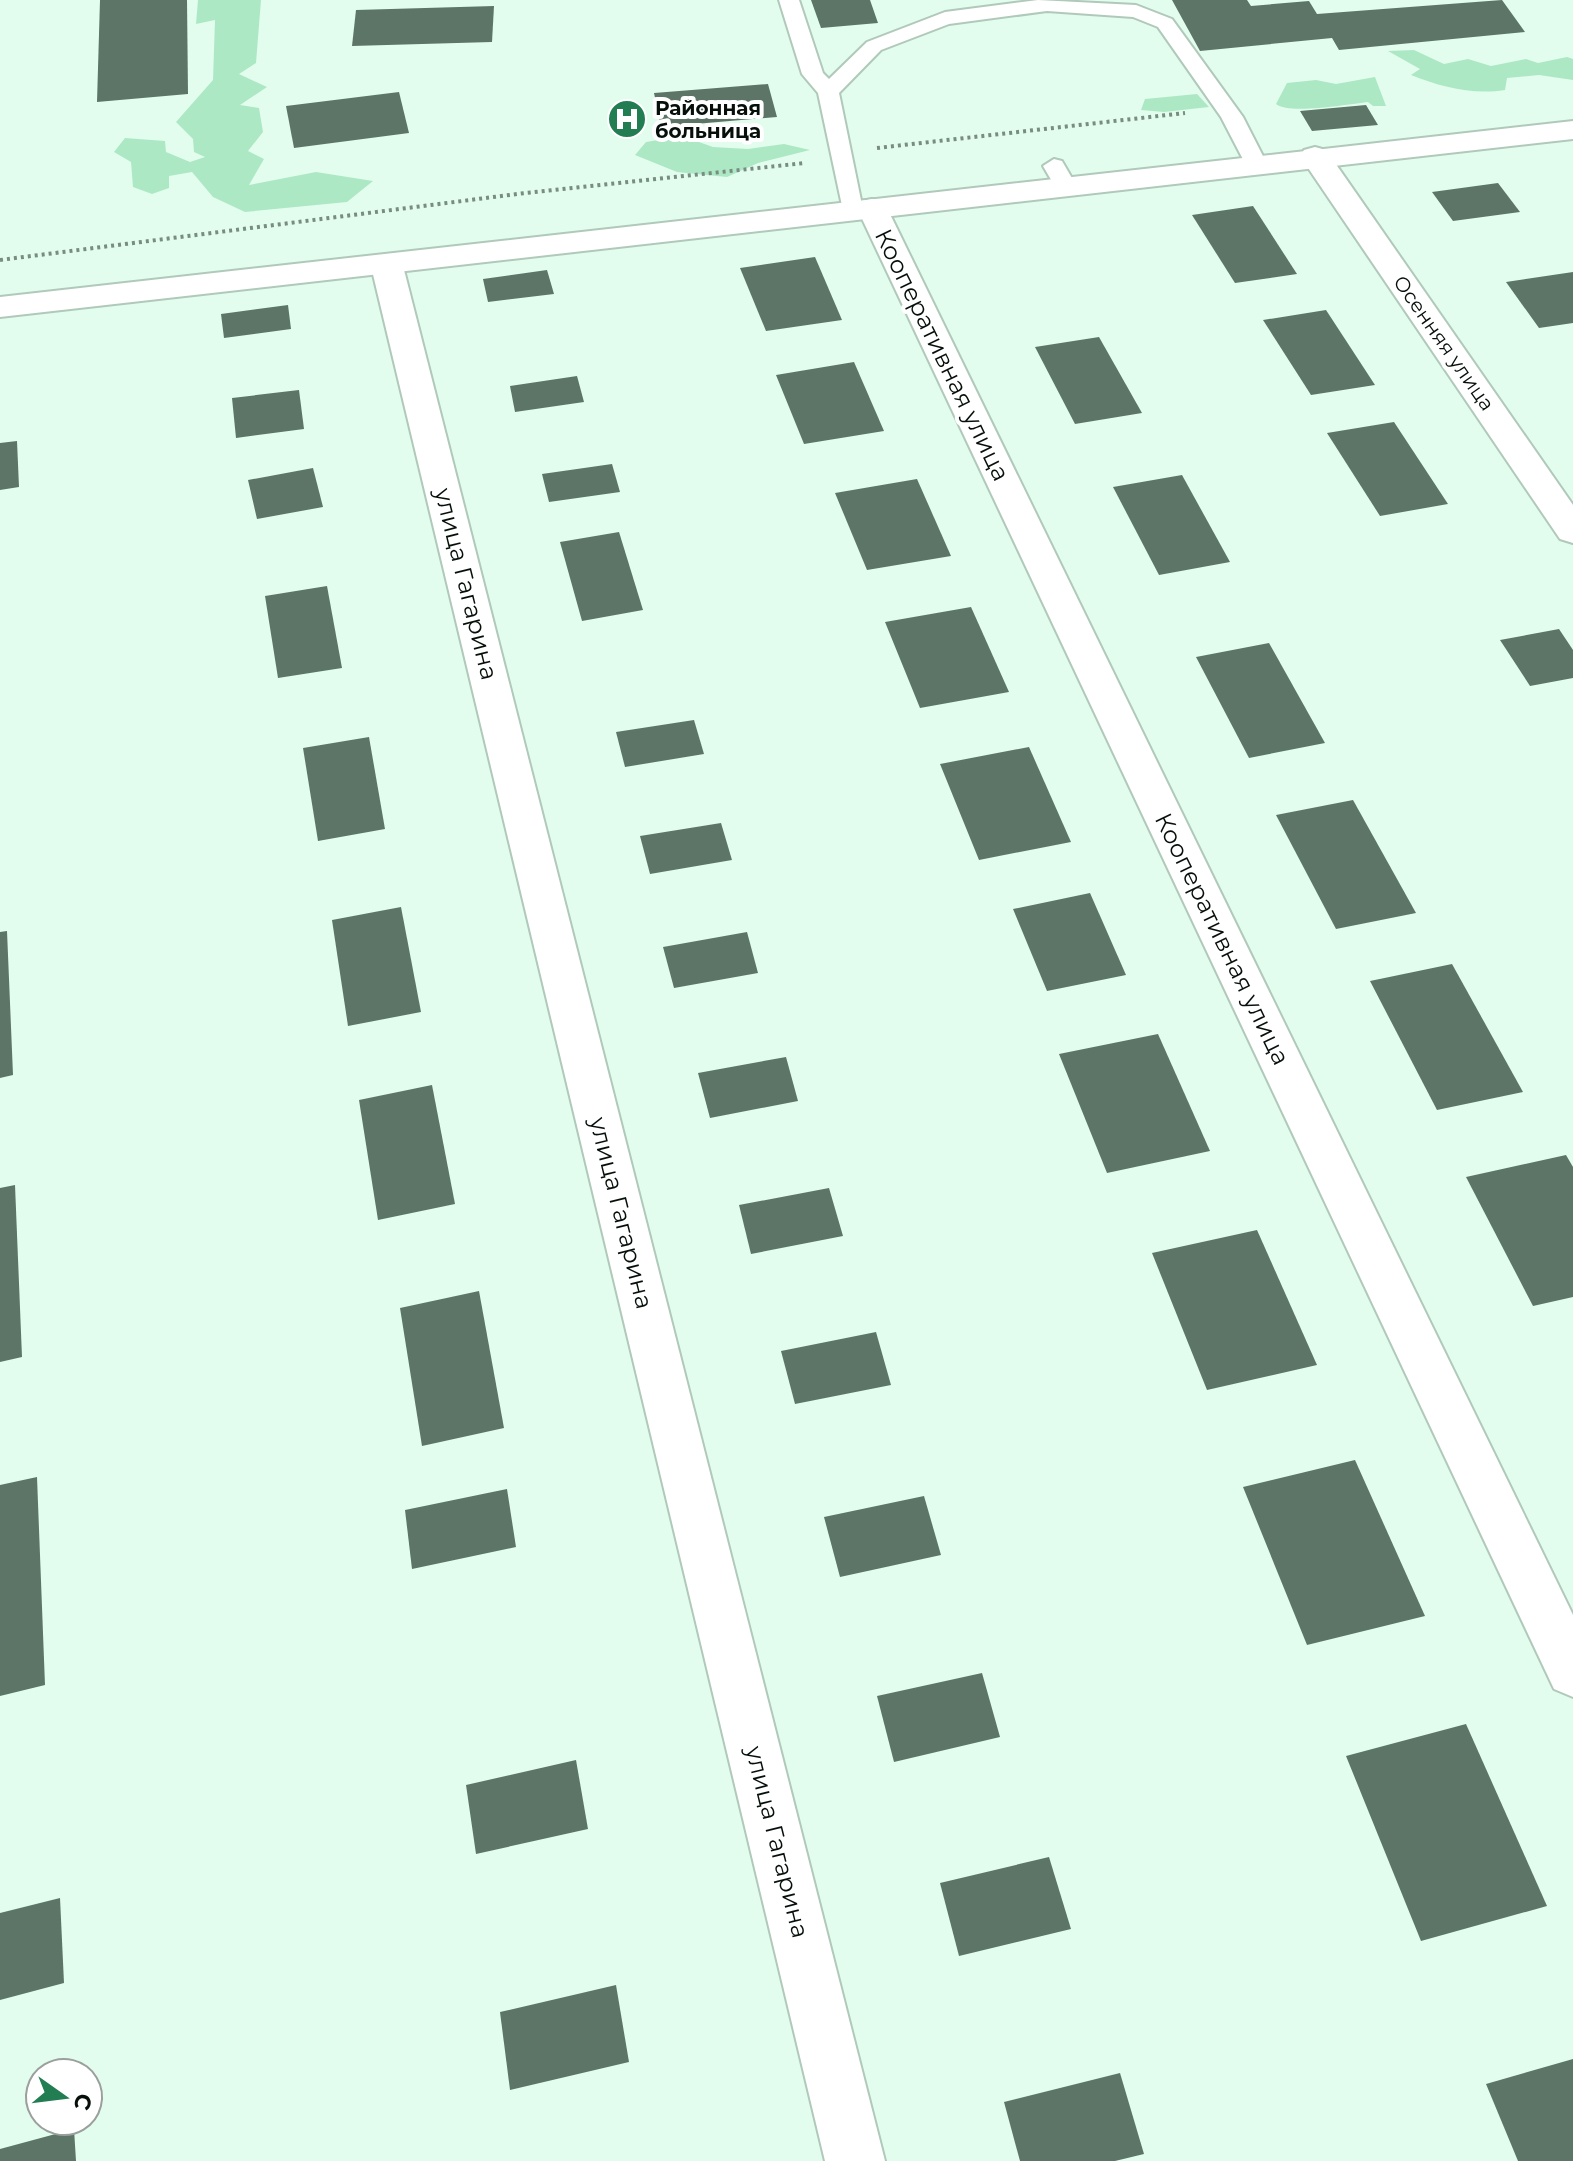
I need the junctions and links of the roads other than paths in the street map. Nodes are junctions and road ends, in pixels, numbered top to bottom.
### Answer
1 (789, 0) edge
2 (828, 92) junction
3 (1573, 130) edge
4 (1315, 156) junction
5 (1255, 162) junction
6 (862, 209) junction
7 (387, 266) junction
8 (0, 307) edge
9 (1573, 531) edge
10 (1573, 1671) edge
11 (855, 2161) edge

1 - 2 lane
2 - 5 lane
2 - 6 lane
3 - 4 street
4 - 5 street
4 - 9 street, Осенняя улица
5 - 6 street
6 - 7 street
6 - 10 street, Кооперативная улица
7 - 8 street
7 - 11 street, улица Гагарина

